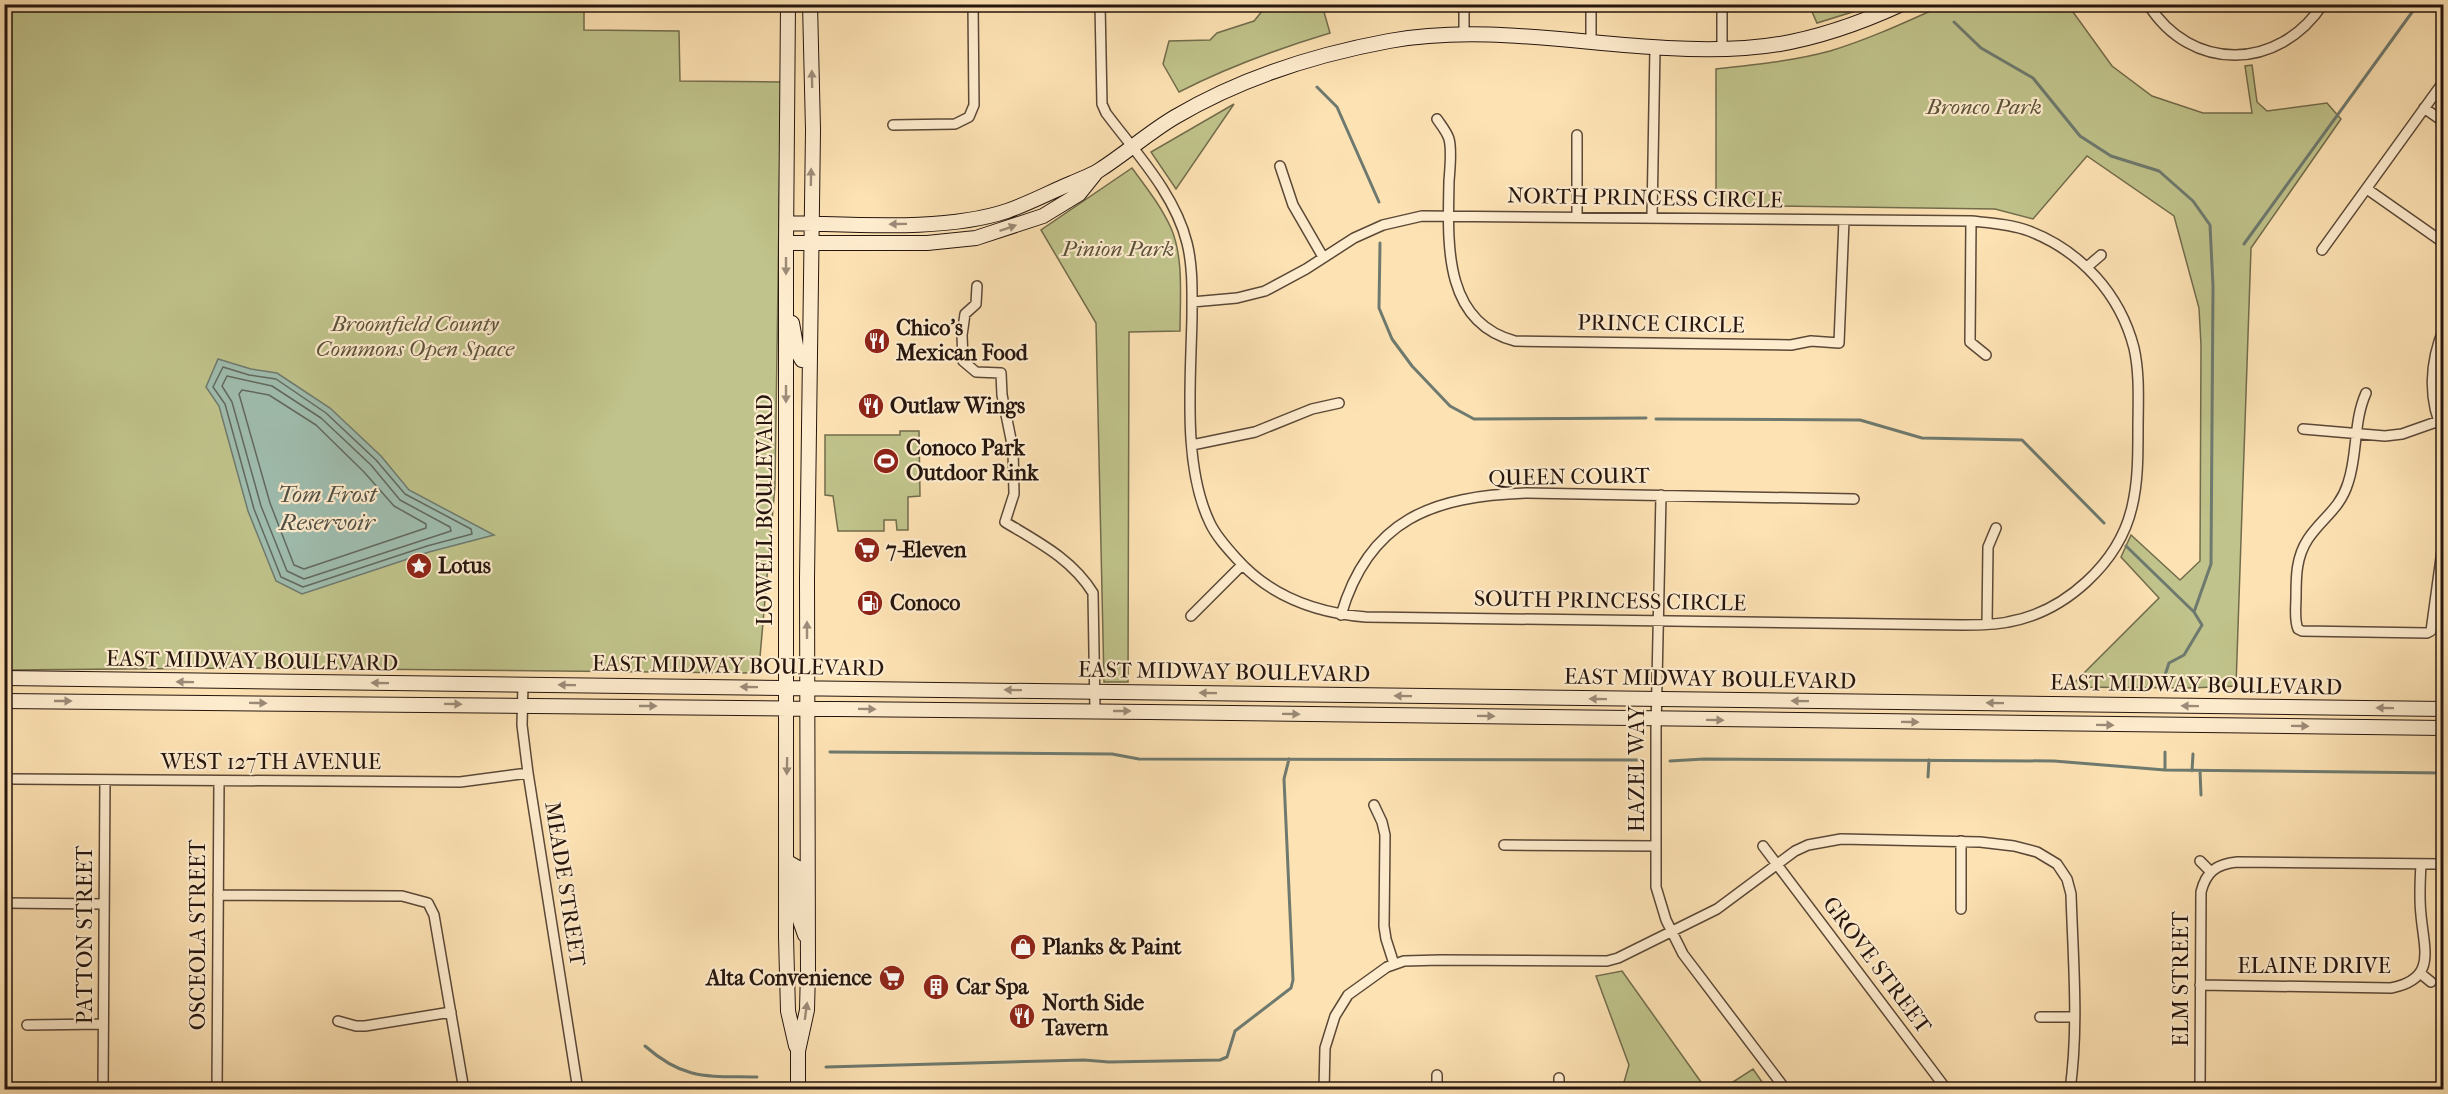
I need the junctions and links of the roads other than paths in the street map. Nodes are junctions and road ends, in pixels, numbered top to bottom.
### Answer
1 (789, 4) edge
2 (810, 4) edge
3 (974, 4) edge
4 (1100, 4) edge
5 (1464, 4) edge
6 (1591, 4) edge
7 (1722, 4) edge
8 (1902, 4) edge
9 (2148, 4) edge
10 (2323, 4) edge
11 (1464, 35) junction
12 (1591, 42) junction
13 (1655, 48) junction
14 (1722, 49) junction
15 (2444, 81) edge
16 (2424, 108) junction
17 (1437, 118) dead end
18 (2444, 122) edge
19 (893, 125) dead end
20 (1577, 135) dead end
21 (1131, 147) junction
22 (1280, 166) dead end
23 (1096, 172) junction
24 (2367, 189) junction
25 (1449, 215) junction
26 (1577, 216) junction
27 (1652, 217) junction
28 (1844, 220) junction
29 (1971, 221) junction
30 (786, 223) junction
31 (811, 224) junction
32 (786, 243) junction
33 (810, 243) junction
34 (2444, 243) edge
35 (2322, 250) dead end
36 (2101, 255) dead end
37 (1323, 257) junction
38 (2087, 267) junction
39 (977, 286) dead end
40 (786, 289) junction
41 (1192, 302) junction
42 (2444, 328) edge
43 (1986, 356) dead end
44 (809, 361) junction
45 (2366, 393) dead end
46 (1339, 403) dead end
47 (2439, 421) junction
48 (2303, 429) dead end
49 (2444, 433) edge
50 (2356, 434) junction
51 (1192, 445) junction
52 (1661, 495) junction
53 (1854, 499) dead end
54 (1996, 528) dead end
55 (2444, 536) edge
56 (1242, 565) junction
57 (1341, 615) junction
58 (1191, 616) dead end
59 (1659, 621) junction
60 (1987, 624) junction
61 (4, 678) edge
62 (523, 684) junction
63 (787, 688) junction
64 (808, 688) junction
65 (1094, 691) junction
66 (1657, 699) junction
67 (4, 701) edge
68 (522, 705) junction
69 (788, 708) junction
70 (809, 708) junction
71 (2444, 709) edge
72 (1095, 711) junction
73 (1656, 718) junction
74 (2444, 728) edge
75 (528, 773) junction
76 (14, 779) dead end
77 (105, 780) junction
78 (219, 781) junction
79 (1374, 805) dead end
80 (1961, 841) junction
81 (1504, 845) dead end
82 (1656, 846) junction
83 (1763, 846) dead end
84 (786, 861) junction
85 (2200, 861) dead end
86 (1777, 864) junction
87 (2421, 864) junction
88 (2444, 864) edge
89 (2210, 871) junction
90 (218, 895) junction
91 (436, 896) dead end
92 (4, 903) edge
93 (428, 903) junction
94 (104, 904) junction
95 (1961, 909) dead end
96 (1672, 932) junction
97 (808, 942) junction
98 (1394, 964) junction
99 (2420, 973) junction
100 (2431, 982) dead end
101 (2200, 985) junction
102 (451, 1012) junction
103 (2040, 1017) dead end
104 (2074, 1017) junction
105 (338, 1021) dead end
106 (103, 1024) junction
107 (27, 1025) dead end
108 (798, 1051) junction
109 (1437, 1075) dead end
110 (1559, 1078) dead end
111 (1324, 1088) edge
112 (103, 1089) edge
113 (217, 1089) edge
114 (464, 1089) edge
115 (578, 1089) edge
116 (798, 1089) edge
117 (1437, 1089) edge
118 (1559, 1089) edge
119 (1786, 1089) edge
120 (1947, 1089) edge
121 (2070, 1089) edge
122 (2200, 1089) edge

1 - 30 main road, LOWELL BOULEVARD
31 -> 2 main road, LOWELL BOULEVARD
3 - 19 street
4 - 21 street, SOUTH PRINCESS CIRCLE
5 - 11 street
6 - 12 street
7 - 14 street
8 - 14 main road
9 - 10 street
11 - 12 main road
11 - 21 main road
12 - 13 main road
13 - 14 main road
13 - 27 street
15 - 16 street
16 - 18 street
16 - 24 street
17 - 25 street
20 - 26 street
21 - 23 main road
21 - 41 street, SOUTH PRINCESS CIRCLE
22 - 37 street
23 -> 31 main road
33 -> 23 main road
24 - 34 street
24 - 35 street
25 - 26 street, NORTH PRINCESS CIRCLE
25 - 28 street, PRINCE CIRCLE
25 - 37 street, NORTH PRINCESS CIRCLE
26 - 27 street, NORTH PRINCESS CIRCLE
27 - 28 street, NORTH PRINCESS CIRCLE
28 - 29 street, NORTH PRINCESS CIRCLE
29 - 38 street, NORTH PRINCESS CIRCLE
29 - 43 street
30 - 31 main road
30 - 32 main road, LOWELL BOULEVARD
31 - 33 main road, LOWELL BOULEVARD
32 - 33 main road
32 -> 40 main road, LOWELL BOULEVARD
33 - 44 main road, LOWELL BOULEVARD
36 - 38 street
37 - 41 street, NORTH PRINCESS CIRCLE
38 - 60 street, SOUTH PRINCESS CIRCLE
39 - 65 street
40 - 44 main road
40 -> 63 main road, LOWELL BOULEVARD
41 - 51 street, SOUTH PRINCESS CIRCLE
42 - 47 street
64 -> 44 main road, LOWELL BOULEVARD
45 - 50 street
46 - 51 street
47 - 49 street
47 - 50 street
48 - 50 street
50 - 55 street
51 - 56 street, SOUTH PRINCESS CIRCLE
52 - 53 street, QUEEN COURT
52 - 57 street, QUEEN COURT
52 - 59 street, HAZEL WAY
54 - 60 street
56 - 57 street, SOUTH PRINCESS CIRCLE
56 - 58 street
57 - 59 street, SOUTH PRINCESS CIRCLE
59 - 60 street, SOUTH PRINCESS CIRCLE
59 - 66 street, HAZEL WAY
62 -> 61 main road, EAST MIDWAY BOULEVARD
63 -> 62 main road, EAST MIDWAY BOULEVARD
62 - 68 street, MEADE STREET
63 - 64 main road, EAST MIDWAY BOULEVARD
63 - 69 main road, LOWELL BOULEVARD
65 -> 64 main road, EAST MIDWAY BOULEVARD
64 - 70 main road, LOWELL BOULEVARD
66 -> 65 main road, EAST MIDWAY BOULEVARD
65 - 72 street
71 -> 66 main road, EAST MIDWAY BOULEVARD
66 - 73 street, HAZEL WAY
67 -> 68 main road, EAST MIDWAY BOULEVARD
68 -> 69 main road, EAST MIDWAY BOULEVARD
68 - 75 street, MEADE STREET
69 - 70 main road, EAST MIDWAY BOULEVARD
69 -> 84 main road, LOWELL BOULEVARD
70 -> 72 main road, EAST MIDWAY BOULEVARD
70 - 97 main road, LOWELL BOULEVARD
72 -> 73 main road, EAST MIDWAY BOULEVARD
73 -> 74 main road, EAST MIDWAY BOULEVARD
73 - 82 street, HAZEL WAY
75 - 78 street, WEST 127TH AVENUE
75 - 115 street, MEADE STREET
76 - 77 street, WEST 127TH AVENUE
77 - 78 street, WEST 127TH AVENUE
77 - 94 street, PATTON STREET
78 - 90 street, OSCEOLA STREET
79 - 98 street
80 - 86 street
80 - 95 street
80 - 104 street
81 - 82 street
82 - 96 street, HAZEL WAY
83 - 86 street
84 - 97 main road
84 - 108 main road, LOWELL BOULEVARD
85 - 89 street
86 - 96 street
86 - 120 street, GROVE STREET
87 - 88 street
87 - 89 street
87 - 99 street, ELAINE DRIVE
89 - 101 street, ELM STREET
90 - 93 street
90 - 113 street, OSCEOLA STREET
91 - 93 street
92 - 94 street
93 - 102 street
94 - 106 street, PATTON STREET
96 - 98 street
96 - 119 street, HAZEL WAY
108 -> 97 main road, LOWELL BOULEVARD
98 - 111 street
99 - 100 street
99 - 101 street, ELAINE DRIVE
101 - 122 street, ELM STREET
102 - 105 street
102 - 114 street
103 - 104 street
104 - 121 street
106 - 107 street
106 - 112 street, PATTON STREET
108 - 116 main road, LOWELL BOULEVARD
109 - 117 street
110 - 118 street

